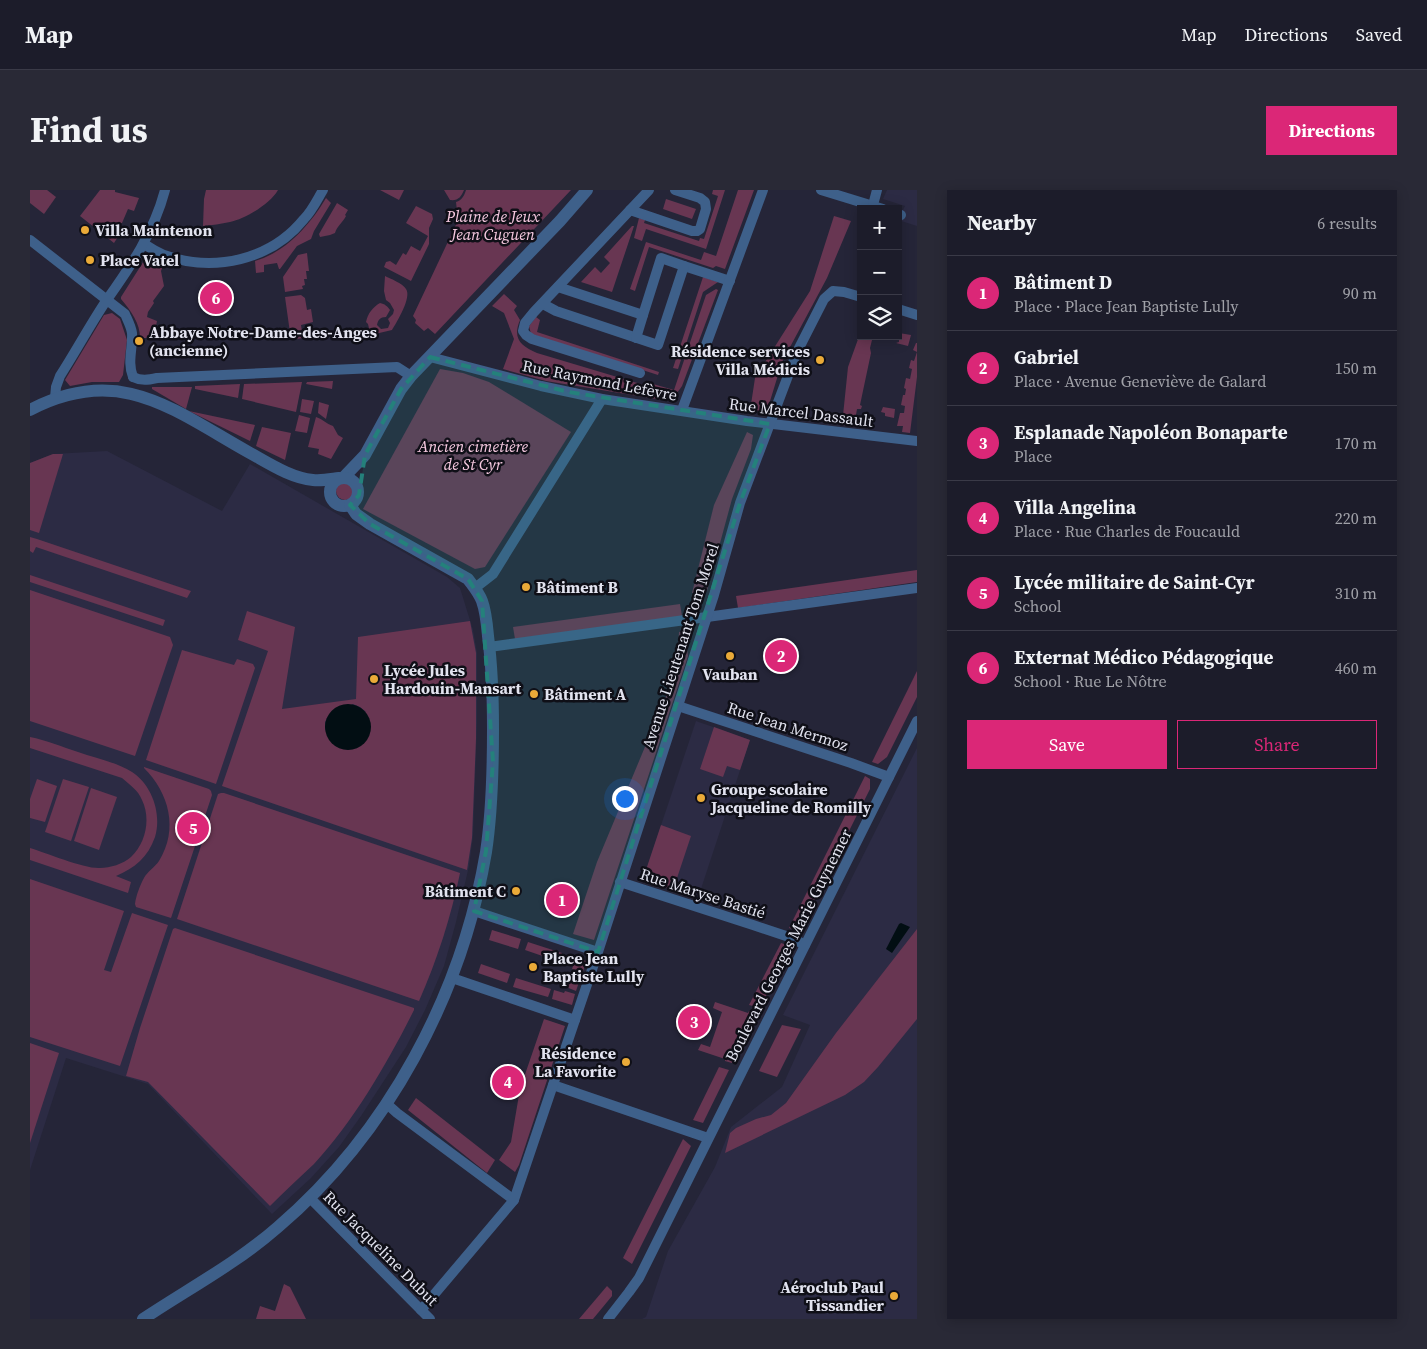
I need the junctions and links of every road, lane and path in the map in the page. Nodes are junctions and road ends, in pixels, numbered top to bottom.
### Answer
1 (166, 190) edge
2 (323, 190) edge
3 (587, 190) edge
4 (649, 190) edge
5 (675, 190) edge
6 (763, 190) edge
7 (821, 190) edge
8 (877, 190) edge
9 (871, 205) edge
10 (878, 205) edge
11 (630, 210) junction
12 (30, 240) edge
13 (144, 244) junction
14 (684, 266) junction
15 (730, 280) junction
16 (558, 287) junction
17 (857, 296) edge
18 (106, 300) junction
19 (543, 304) junction
20 (902, 310) edge
21 (643, 315) junction
22 (917, 315) edge
23 (636, 338) junction
24 (430, 357) junction
25 (640, 373) dead end
26 (411, 376) junction
27 (133, 377) junction
28 (130, 393) junction
29 (56, 398) junction
30 (602, 399) junction
31 (30, 410) edge
32 (682, 410) junction
33 (770, 424) junction
34 (917, 441) edge
35 (364, 455) junction
36 (284, 472) junction
37 (341, 477) junction
38 (358, 486) junction
39 (330, 496) junction
40 (350, 505) junction
41 (475, 588) junction
42 (917, 588) edge
43 (706, 618) junction
44 (489, 647) junction
45 (678, 706) junction
46 (917, 720) edge
47 (889, 777) junction
48 (620, 882) junction
49 (474, 911) junction
50 (805, 945) junction
51 (598, 952) junction
52 (452, 978) junction
53 (575, 1020) junction
54 (553, 1085) junction
55 (387, 1104) junction
56 (708, 1138) junction
57 (310, 1198) junction
58 (514, 1200) junction
59 (421, 1310) junction
60 (144, 1318) edge
61 (430, 1319) edge
62 (608, 1319) edge

1 - 13 street
2 - 13 street
3 - 24 street
4 - 11 street
5 - 11 street
6 - 15 street, Rue Raymond Lefèvre
7 - 9 street
8 - 10 street
11 - 16 street
12 - 18 street
13 - 18 street
14 - 15 street
14 - 21 street
14 - 23 street
15 - 32 street, Rue Raymond Lefèvre
16 - 19 street
16 - 21 street
17 - 33 street, Avenue Lieutenant Tom Morel
18 - 27 street
18 - 29 street
19 - 23 street
19 - 25 street
20 - 22 street
21 - 23 street
24 - 26 street
24 - 30 street, Rue Raymond Lefèvre
26 - 27 street
26 - 35 street
27 - 28 street
28 - 29 street
28 - 36 street
29 - 31 street
30 - 32 street, Rue Raymond Lefèvre
30 - 41 street
32 - 33 street, Rue Marcel Dassault
33 - 34 street, Rue Marcel Dassault
33 - 43 street, Avenue Lieutenant Tom Morel
35 - 37 street
35 - 38 street
36 - 37 street
36 - 39 street
37 - 38 street
37 - 39 street
38 - 40 street
39 - 40 street
40 - 41 street
41 - 44 street
42 - 43 street
43 - 44 street
43 - 45 street, Avenue Lieutenant Tom Morel
44 - 49 street
45 - 47 street, Rue Jean Mermoz
45 - 48 street, Avenue Lieutenant Tom Morel
46 - 47 street, Boulevard Georges Marie Guynemer
47 - 50 street, Boulevard Georges Marie Guynemer
48 - 50 street, Rue Maryse Bastié
48 - 51 street, Avenue Lieutenant Tom Morel
49 - 51 street
49 - 52 street
50 - 56 street, Boulevard Georges Marie Guynemer
51 - 53 street, Avenue Lieutenant Tom Morel
52 - 53 street
52 - 55 street
53 - 54 street, Avenue Lieutenant Tom Morel
54 - 56 street
54 - 58 street, Avenue Lieutenant Tom Morel
55 - 57 street
55 - 58 street
56 - 62 street, Boulevard Georges Marie Guynemer
57 - 59 street, Rue Jacqueline Dubut
57 - 60 street
58 - 59 street
59 - 61 street, Rue Jacqueline Dubut

